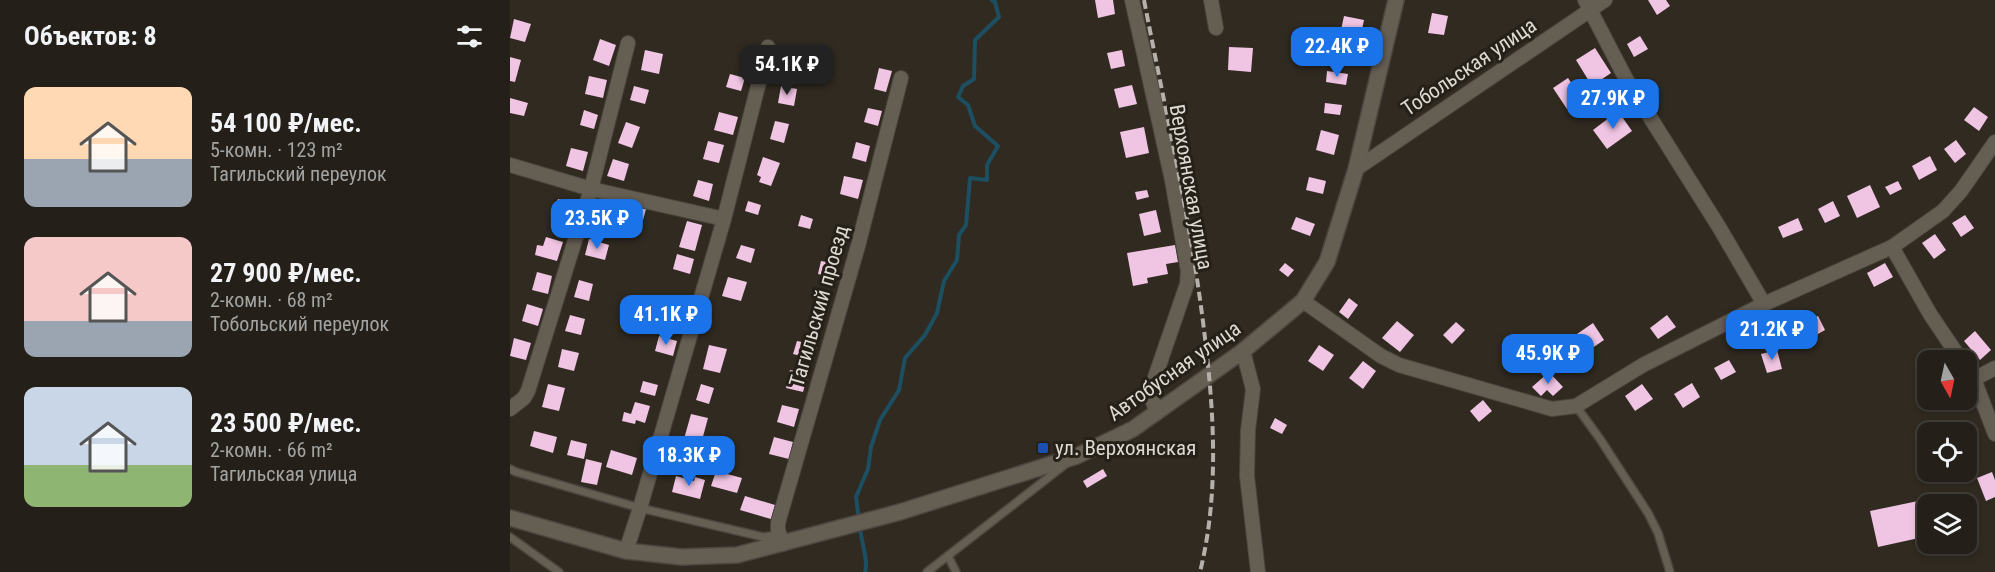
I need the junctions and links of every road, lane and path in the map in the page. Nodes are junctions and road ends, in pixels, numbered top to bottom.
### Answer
1 (1132, 0) edge
2 (1211, 0) edge
3 (1396, 0) edge
4 (1605, 0) edge
5 (1588, 5) edge
6 (1216, 28) dead end
7 (628, 43) dead end
8 (768, 47) dead end
9 (901, 78) dead end
10 (1995, 142) edge
11 (510, 165) edge
12 (1356, 169) junction
13 (591, 189) junction
14 (724, 219) junction
15 (1892, 247) junction
16 (1303, 301) junction
17 (1764, 304) junction
18 (1954, 350) edge
19 (1243, 351) junction
20 (1995, 368) edge
21 (1977, 372) edge
22 (1977, 391) edge
23 (1576, 406) junction
24 (510, 409) edge
25 (1157, 413) junction
26 (1995, 434) edge
27 (1077, 456) junction
28 (510, 469) edge
29 (640, 508) junction
30 (510, 518) edge
31 (510, 537) edge
32 (781, 539) junction
33 (626, 551) junction
34 (948, 556) junction
35 (559, 572) edge
36 (927, 572) edge
37 (956, 572) edge
38 (1258, 572) edge
39 (1670, 572) edge

1 - 25 street, Верхоянская улица
2 - 6 street
3 - 12 street, Автобусная улица
4 - 5 street, Тобольская улица
5 - 12 street, Тобольская улица
5 - 17 street
7 - 13 street
8 - 14 street
9 - 32 street, Тагильский проезд
10 - 15 street
11 - 13 street
12 - 16 street, Автобусная улица
13 - 14 street
13 - 24 street
14 - 29 street
15 - 17 street
15 - 18 street
16 - 19 street, Автобусная улица
16 - 23 street
17 - 23 street
19 - 25 street, Автобусная улица
19 - 38 street
20 - 21 street
22 - 26 street
23 - 39 lane
25 - 27 street, Автобусная улица
27 - 32 street, Автобусная улица
27 - 34 lane
28 - 29 lane
29 - 32 lane
29 - 33 street
30 - 33 street, Автобусная улица
31 - 35 lane
32 - 33 street, Автобусная улица
34 - 36 lane
34 - 37 lane

